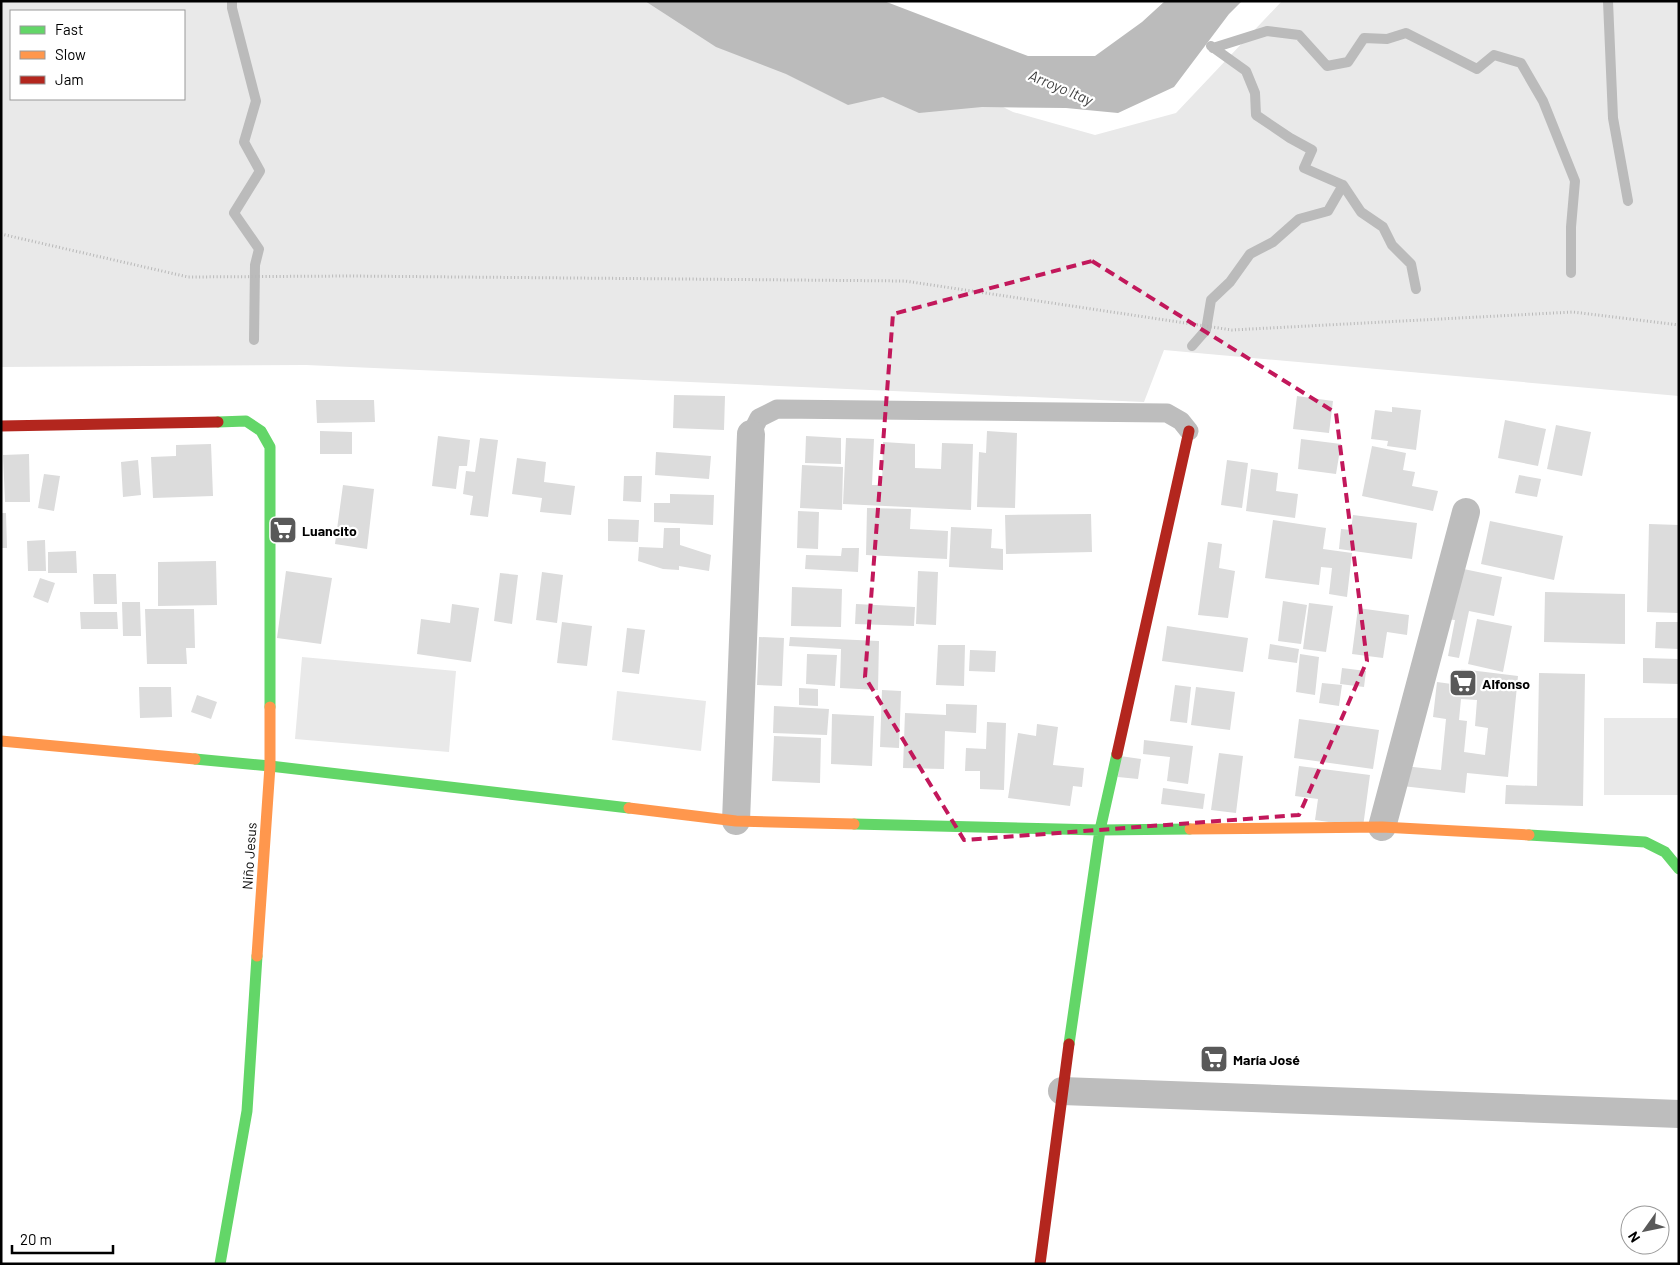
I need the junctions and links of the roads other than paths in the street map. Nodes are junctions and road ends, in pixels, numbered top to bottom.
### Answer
1 (1, 426) edge
2 (1190, 431) joint
3 (751, 434) joint
4 (1466, 512) dead end
5 (1, 742) edge
6 (270, 766) junction
7 (736, 821) junction
8 (1382, 827) junction
9 (1100, 830) junction
10 (1679, 869) edge
11 (1062, 1091) junction
12 (1679, 1114) edge
13 (220, 1264) edge
14 (1040, 1264) edge

1 - 6 street, Niño Jesus
2 - 3 lane
2 - 9 street
3 - 7 street
4 - 8 street
5 - 6 street
6 - 7 street
6 - 13 street, Niño Jesus
7 - 9 street
8 - 9 street
8 - 10 street
9 - 11 street
11 - 12 street
11 - 14 street

